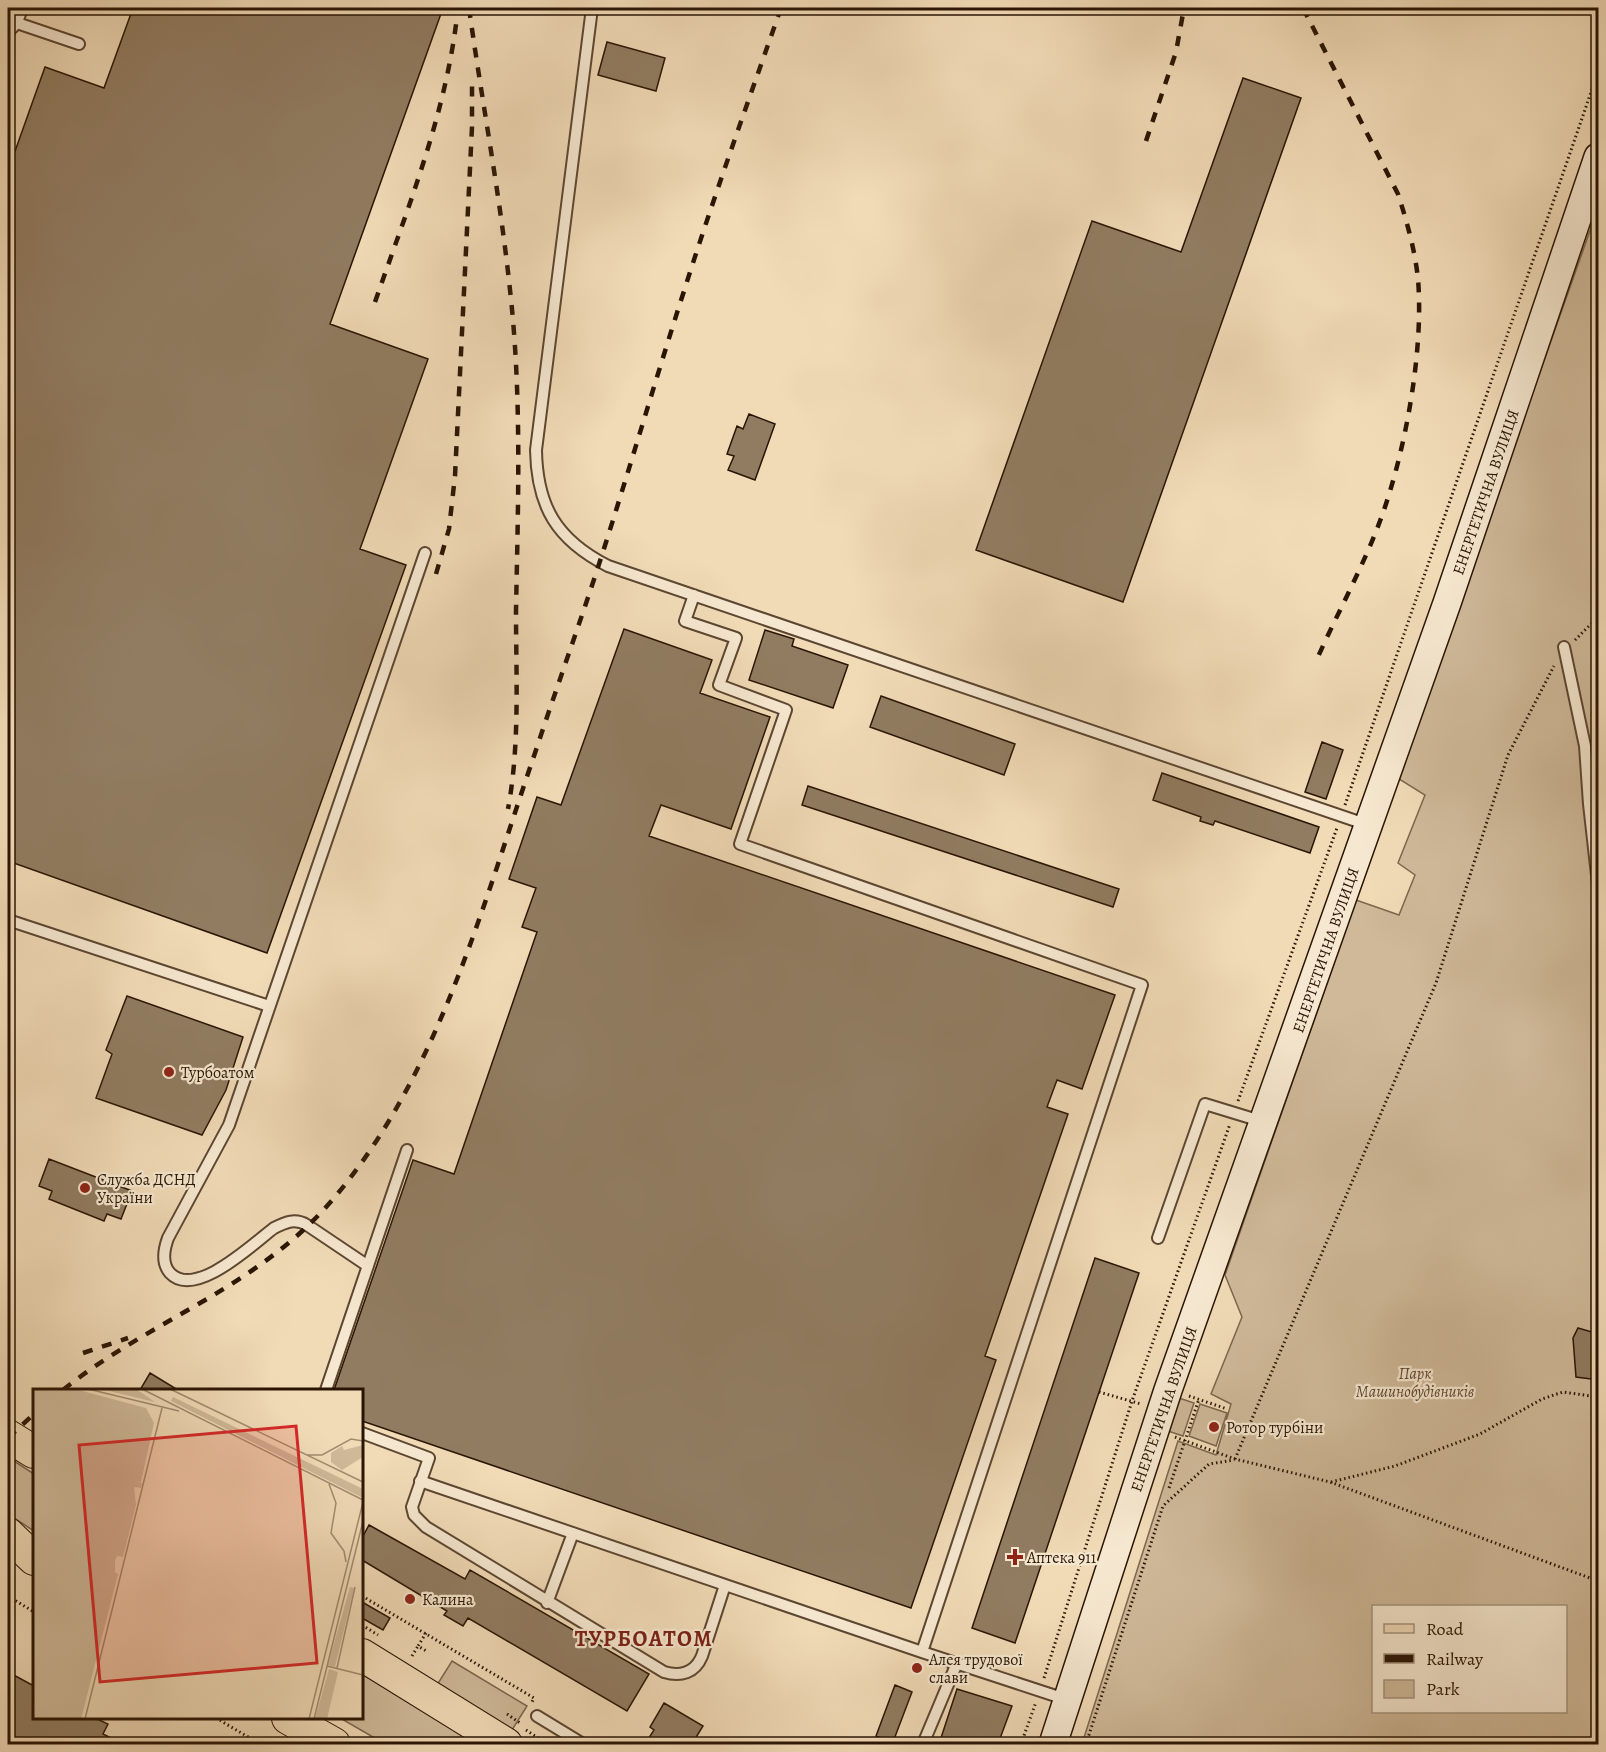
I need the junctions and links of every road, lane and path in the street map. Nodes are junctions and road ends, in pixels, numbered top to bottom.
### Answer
1 (22, 8) edge
2 (592, 8) edge
3 (17, 23) junction
4 (8, 32) edge
5 (79, 44) dead end
6 (1599, 72) edge
7 (1599, 157) edge
8 (425, 553) dead end
9 (694, 595) junction
10 (1599, 617) edge
11 (1569, 644) junction
12 (1341, 815) junction
13 (1368, 825) junction
14 (1599, 884) edge
15 (8, 920) edge
16 (269, 1006) junction
17 (1234, 1113) junction
18 (1264, 1122) junction
19 (407, 1150) dead end
20 (1158, 1238) dead end
21 (368, 1266) junction
22 (326, 1389) edge
23 (1099, 1392) dead end
24 (1188, 1395) dead end
25 (1599, 1397) edge
26 (1199, 1399) junction
27 (1132, 1401) junction
28 (1227, 1409) dead end
29 (1162, 1410) junction
30 (363, 1433) edge
31 (8, 1436) edge
32 (1174, 1437) dead end
33 (1185, 1440) junction
34 (33, 1451) edge
35 (1235, 1459) junction
36 (420, 1481) junction
37 (1330, 1482) junction
38 (1169, 1488) dead end
39 (573, 1533) junction
40 (8, 1534) edge
41 (8, 1550) edge
42 (8, 1556) edge
43 (33, 1558) edge
44 (33, 1565) edge
45 (33, 1566) edge
46 (1599, 1581) edge
47 (725, 1585) junction
48 (8, 1596) edge
49 (363, 1597) edge
50 (548, 1603) junction
51 (33, 1611) edge
52 (426, 1633) junction
53 (418, 1646) junction
54 (428, 1652) dead end
55 (922, 1652) junction
56 (363, 1656) edge
57 (412, 1656) dead end
58 (957, 1663) junction
59 (1040, 1690) junction
60 (1069, 1700) junction
61 (530, 1706) dead end
62 (525, 1715) dead end
63 (537, 1716) dead end
64 (218, 1719) edge
65 (290, 1719) edge
66 (260, 1744) edge
67 (333, 1744) edge
68 (506, 1744) edge
69 (547, 1744) edge
70 (583, 1744) edge
71 (923, 1744) edge
72 (1022, 1744) edge
73 (1053, 1744) edge
74 (1086, 1744) edge

1 - 3 lane
2 - 9 lane
3 - 4 lane
3 - 5 lane
6 - 12 path
7 - 13 street, ЕНЕРГЕТИЧНА ВУЛИЦЯ
8 - 16 lane
9 - 12 lane
9 - 55 lane
10 - 11 path
11 - 14 lane
11 - 35 path
12 - 13 lane
12 - 17 path
13 - 18 street, ЕНЕРГЕТИЧНА ВУЛИЦЯ
15 - 16 lane
16 - 21 lane
17 - 18 lane
17 - 20 lane
17 - 27 path
18 - 29 street, ЕНЕРГЕТИЧНА ВУЛИЦЯ
19 - 21 lane
21 - 22 lane
23 - 27 path
24 - 26 path
25 - 37 path
26 - 28 path
26 - 33 path
27 - 29 path
27 - 59 path
29 - 60 street, ЕНЕРГЕТИЧНА ВУЛИЦЯ
30 - 36 lane
31 - 34 main road
32 - 33 path
33 - 35 path
33 - 38 path
35 - 37 path
35 - 74 path
36 - 39 lane
36 - 50 lane
37 - 46 path
39 - 47 lane
39 - 50 lane
40 - 43 main road
41 - 44 main road
42 - 45 main road
47 - 50 lane
47 - 55 lane
48 - 51 path
49 - 52 path
52 - 53 path
52 - 61 path
53 - 54 path
53 - 57 path
55 - 58 lane
56 - 68 main road
58 - 59 lane
58 - 71 lane
59 - 60 lane
59 - 72 path
60 - 73 street, ЕНЕРГЕТИЧНА ВУЛИЦЯ
62 - 69 path
63 - 70 lane
64 - 66 path
65 - 67 main road

